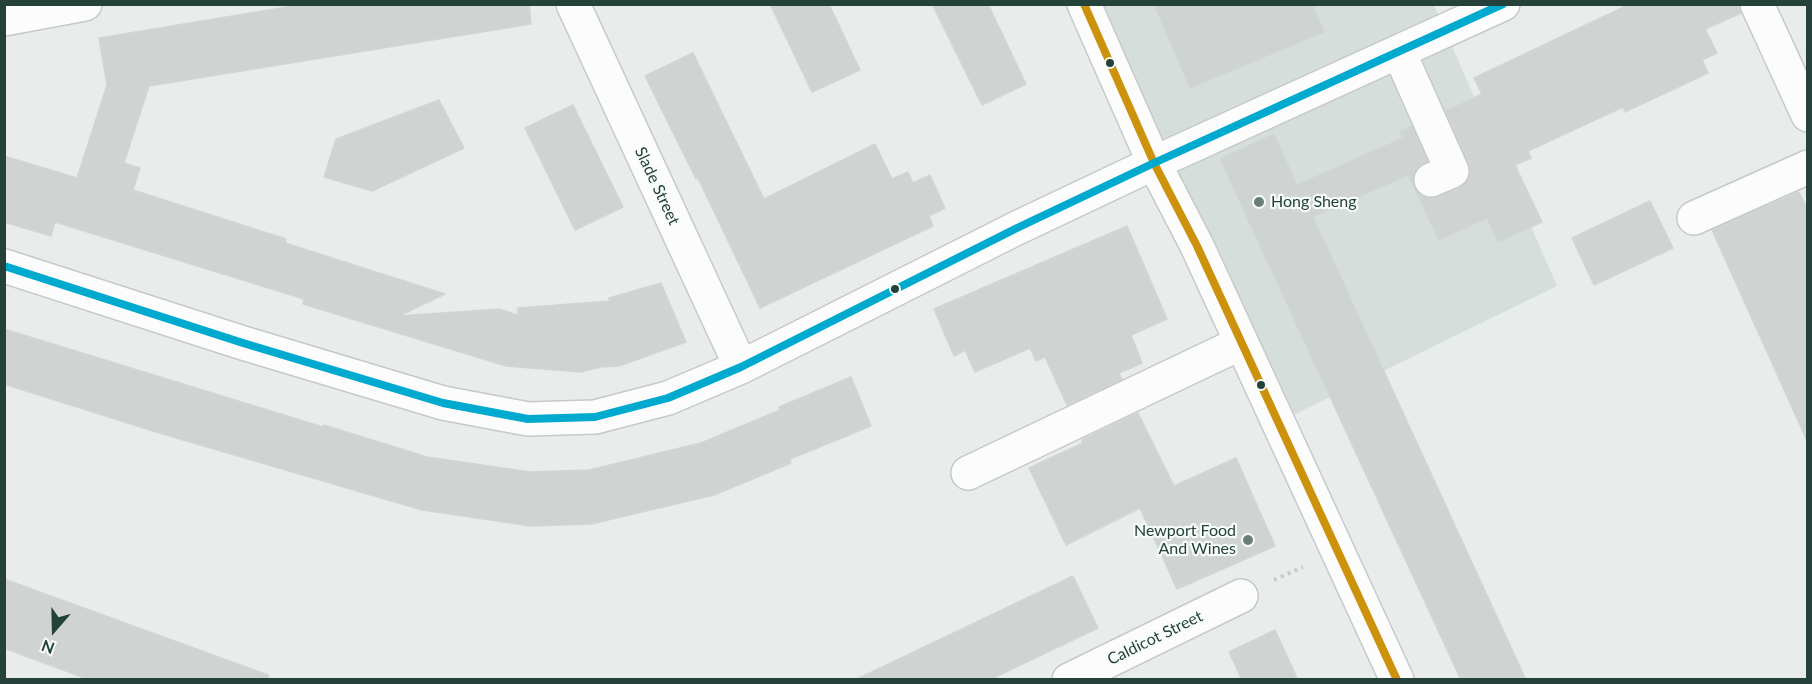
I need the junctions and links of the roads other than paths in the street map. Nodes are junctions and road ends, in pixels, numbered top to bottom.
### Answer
1 (85, 4) edge
2 (573, 4) edge
3 (1084, 4) edge
4 (1503, 4) edge
5 (1756, 4) edge
6 (4, 19) edge
7 (1399, 52) junction
8 (1808, 115) edge
9 (1155, 163) junction
10 (1808, 167) edge
11 (1431, 180) dead end
12 (1694, 218) dead end
13 (4, 266) edge
14 (1241, 343) junction
15 (741, 367) junction
16 (968, 473) dead end
17 (1241, 596) road end
18 (1069, 680) edge
19 (1397, 680) edge

1 - 6 street
2 - 15 street, Slade Street
3 - 9 street
4 - 7 street
5 - 8 street
7 - 9 street
7 - 11 street
9 - 14 street
9 - 15 street
10 - 12 street
13 - 15 street
14 - 16 street
14 - 19 street
17 - 18 street, Caldicot Street

